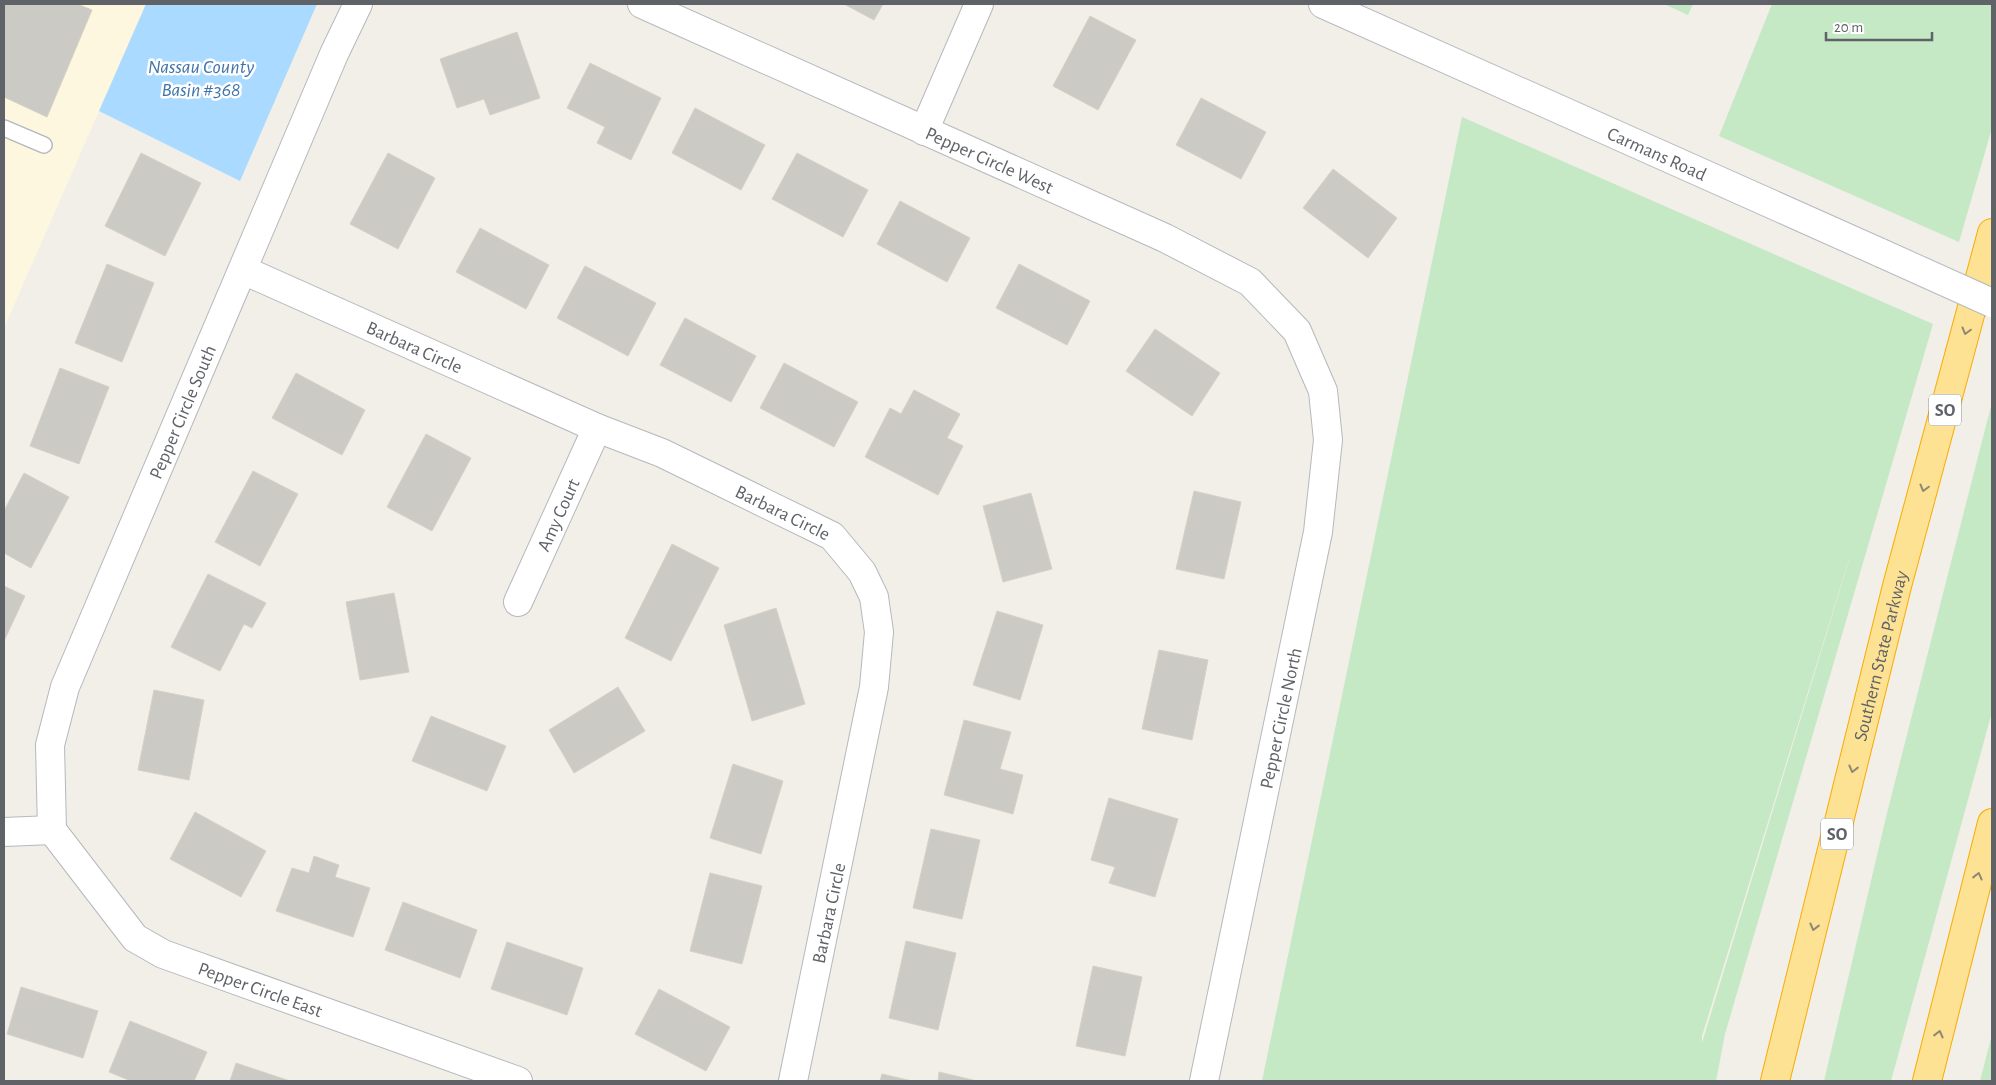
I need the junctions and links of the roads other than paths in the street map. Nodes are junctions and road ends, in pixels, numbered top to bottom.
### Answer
1 (358, 4) edge
2 (642, 4) edge
3 (979, 4) edge
4 (1323, 4) edge
5 (4, 128) edge
6 (924, 131) junction
7 (44, 145) dead end
8 (1992, 233) edge
9 (242, 270) junction
10 (1992, 303) edge
11 (1308, 356) joint
12 (597, 428) junction
13 (518, 602) dead end
14 (1992, 823) edge
15 (52, 830) junction
16 (4, 832) edge
17 (518, 1081) edge
18 (793, 1081) edge
19 (1204, 1081) edge
20 (1775, 1081) edge
21 (1927, 1081) edge

1 - 9 street, Pepper Circle South
2 - 6 street, Pepper Circle West
3 - 6 street
4 - 10 street, Carmans Road, bridge
5 - 7 lane
6 - 11 street, Pepper Circle West
8 -> 20 highway, Southern State Parkway / SO
9 - 12 street, Barbara Circle
9 - 15 street, Pepper Circle South
11 - 19 street, Pepper Circle North
12 - 13 street, Amy Court
12 - 18 street, Barbara Circle
21 -> 14 highway
15 - 16 street
15 - 17 street, Pepper Circle East

